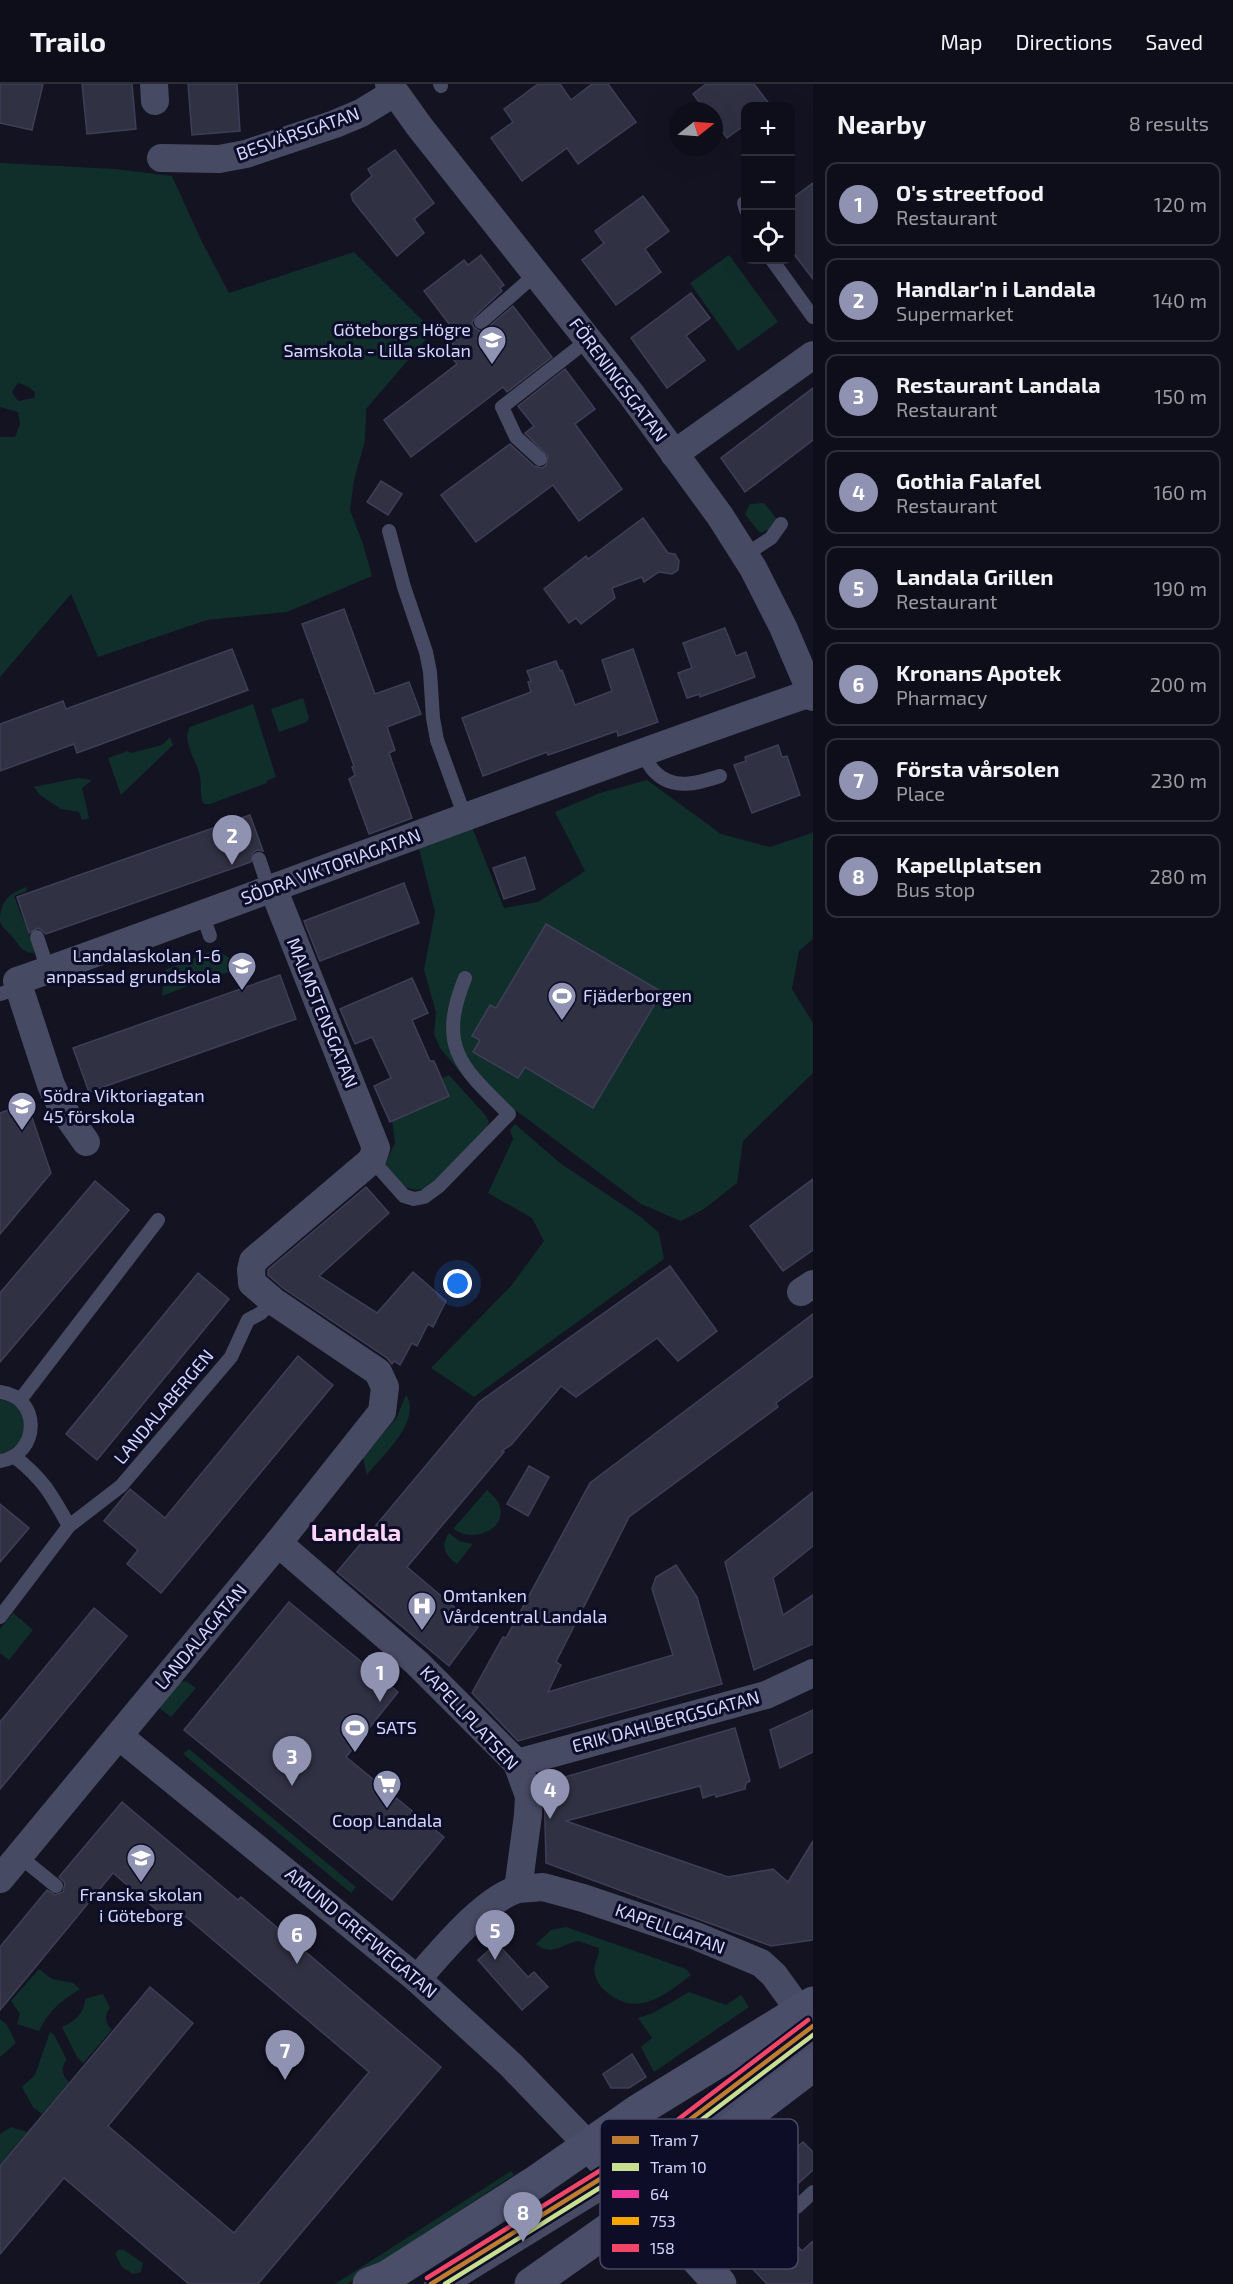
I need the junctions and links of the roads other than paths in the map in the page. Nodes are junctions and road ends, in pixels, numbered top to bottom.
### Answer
1 (392, 88) edge
2 (161, 158) dead end
3 (775, 264) edge
4 (536, 274) junction
5 (813, 317) edge
6 (481, 322) dead end
7 (588, 340) junction
8 (813, 355) edge
9 (674, 454) junction
10 (540, 459) dead end
11 (781, 524) dead end
12 (389, 531) dead end
13 (745, 555) junction
14 (812, 695) edge
15 (642, 751) junction
16 (720, 776) dead end
17 (465, 818) junction
18 (259, 859) dead end
19 (271, 889) junction
20 (37, 937) dead end
21 (48, 970) junction
22 (465, 978) dead end
23 (9, 991) edge
24 (86, 1142) dead end
25 (372, 1149) junction
26 (158, 1220) dead end
27 (273, 1301) junction
28 (0, 1392) edge
29 (20, 1400) junction
30 (15, 1457) junction
31 (0, 1461) edge
32 (69, 1526) junction
33 (278, 1543) junction
34 (0, 1617) edge
35 (813, 1672) edge
36 (119, 1736) junction
37 (517, 1763) junction
38 (19, 1856) junction
39 (0, 1879) edge
40 (56, 1886) dead end
41 (518, 1889) junction
42 (417, 1978) junction
43 (809, 2013) edge
44 (813, 2041) edge
45 (813, 2065) edge
46 (626, 2119) edge
47 (687, 2119) edge
48 (712, 2119) edge
49 (744, 2119) edge
50 (600, 2138) edge
51 (589, 2146) junction
52 (600, 2158) edge
53 (600, 2187) edge
54 (600, 2189) edge
55 (813, 2192) edge
56 (798, 2206) edge
57 (600, 2226) edge
58 (600, 2235) edge
59 (706, 2269) edge
60 (379, 2282) edge
61 (431, 2284) edge
62 (454, 2284) edge
63 (513, 2284) edge
64 (531, 2284) edge
65 (720, 2284) edge

1 - 2 street, BESVÄRSGATAN
1 - 4 street, FÖRENINGSGATAN
3 - 5 lane
4 - 6 lane
4 - 7 street, FÖRENINGSGATAN
7 - 9 street, FÖRENINGSGATAN
7 - 10 lane
8 - 9 street
9 - 13 street, FÖRENINGSGATAN
11 - 13 lane
12 - 17 lane
13 - 14 street, FÖRENINGSGATAN
14 - 15 street, SÖDRA VIKTORIAGATAN
15 - 16 lane
15 - 17 street, SÖDRA VIKTORIAGATAN
17 - 19 street, SÖDRA VIKTORIAGATAN
18 - 19 lane
19 - 21 street, SÖDRA VIKTORIAGATAN
19 - 25 street, MALMSTENSGATAN
20 - 21 lane
21 - 23 street, SÖDRA VIKTORIAGATAN
22 - 25 lane
23 - 24 street, SÖDRA VIKTORIAGATAN
25 - 27 street
26 - 29 lane
27 - 32 lane, LANDALABERGEN
27 - 33 street, LANDALAGATAN
28 - 29 lane
29 - 30 lane
30 - 31 lane
30 - 32 lane
32 - 34 lane, LANDALABERGEN
33 - 36 street, LANDALAGATAN
33 - 37 street, KAPELLPLATSEN
35 - 37 street, ERIK DAHLBERGSGATAN
36 - 38 street, LANDALAGATAN
36 - 42 street, AMUND GREFWEGATAN
37 - 41 street, KAPELLPLATSEN
38 - 39 street, LANDALAGATAN
38 - 40 lane
41 - 42 street
41 - 43 street, KAPELLGATAN
42 - 51 street, AMUND GREFWEGATAN
43 - 46 street
43 - 47 lane
44 - 48 lane
45 - 49 street
50 - 51 street
51 - 52 street
51 - 60 street
53 - 61 lane
54 - 62 lane
55 - 56 lane
57 - 63 street
58 - 64 street
59 - 65 street

